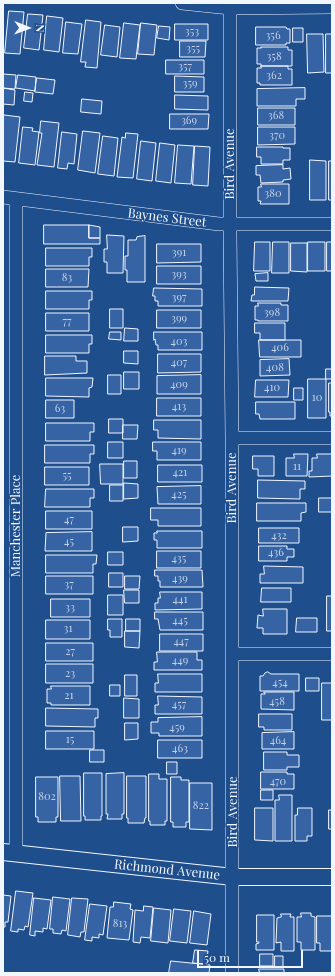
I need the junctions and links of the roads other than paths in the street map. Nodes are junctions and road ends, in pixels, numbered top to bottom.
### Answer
1 (182, 3) edge
2 (230, 6) edge
3 (332, 7) edge
4 (3, 197) edge
5 (16, 199) junction
6 (230, 224) junction
7 (332, 224) edge
8 (232, 438) junction
9 (332, 438) edge
10 (232, 654) junction
11 (332, 654) edge
12 (10, 853) edge
13 (233, 877) junction
14 (332, 877) edge
15 (232, 973) edge

1 - 2 street
2 - 3 street
2 - 6 street, Bird Avenue
4 - 5 street, Baynes Street
5 - 6 street, Baynes Street
5 - 12 street, Manchester Place
6 - 7 street, Baynes Street
6 - 8 street, Bird Avenue
8 - 9 street
8 - 10 street, Bird Avenue
10 - 11 street
10 - 13 street, Bird Avenue
12 - 13 street, Richmond Avenue
13 - 14 street, Richmond Avenue
13 - 15 street, Bird Avenue

